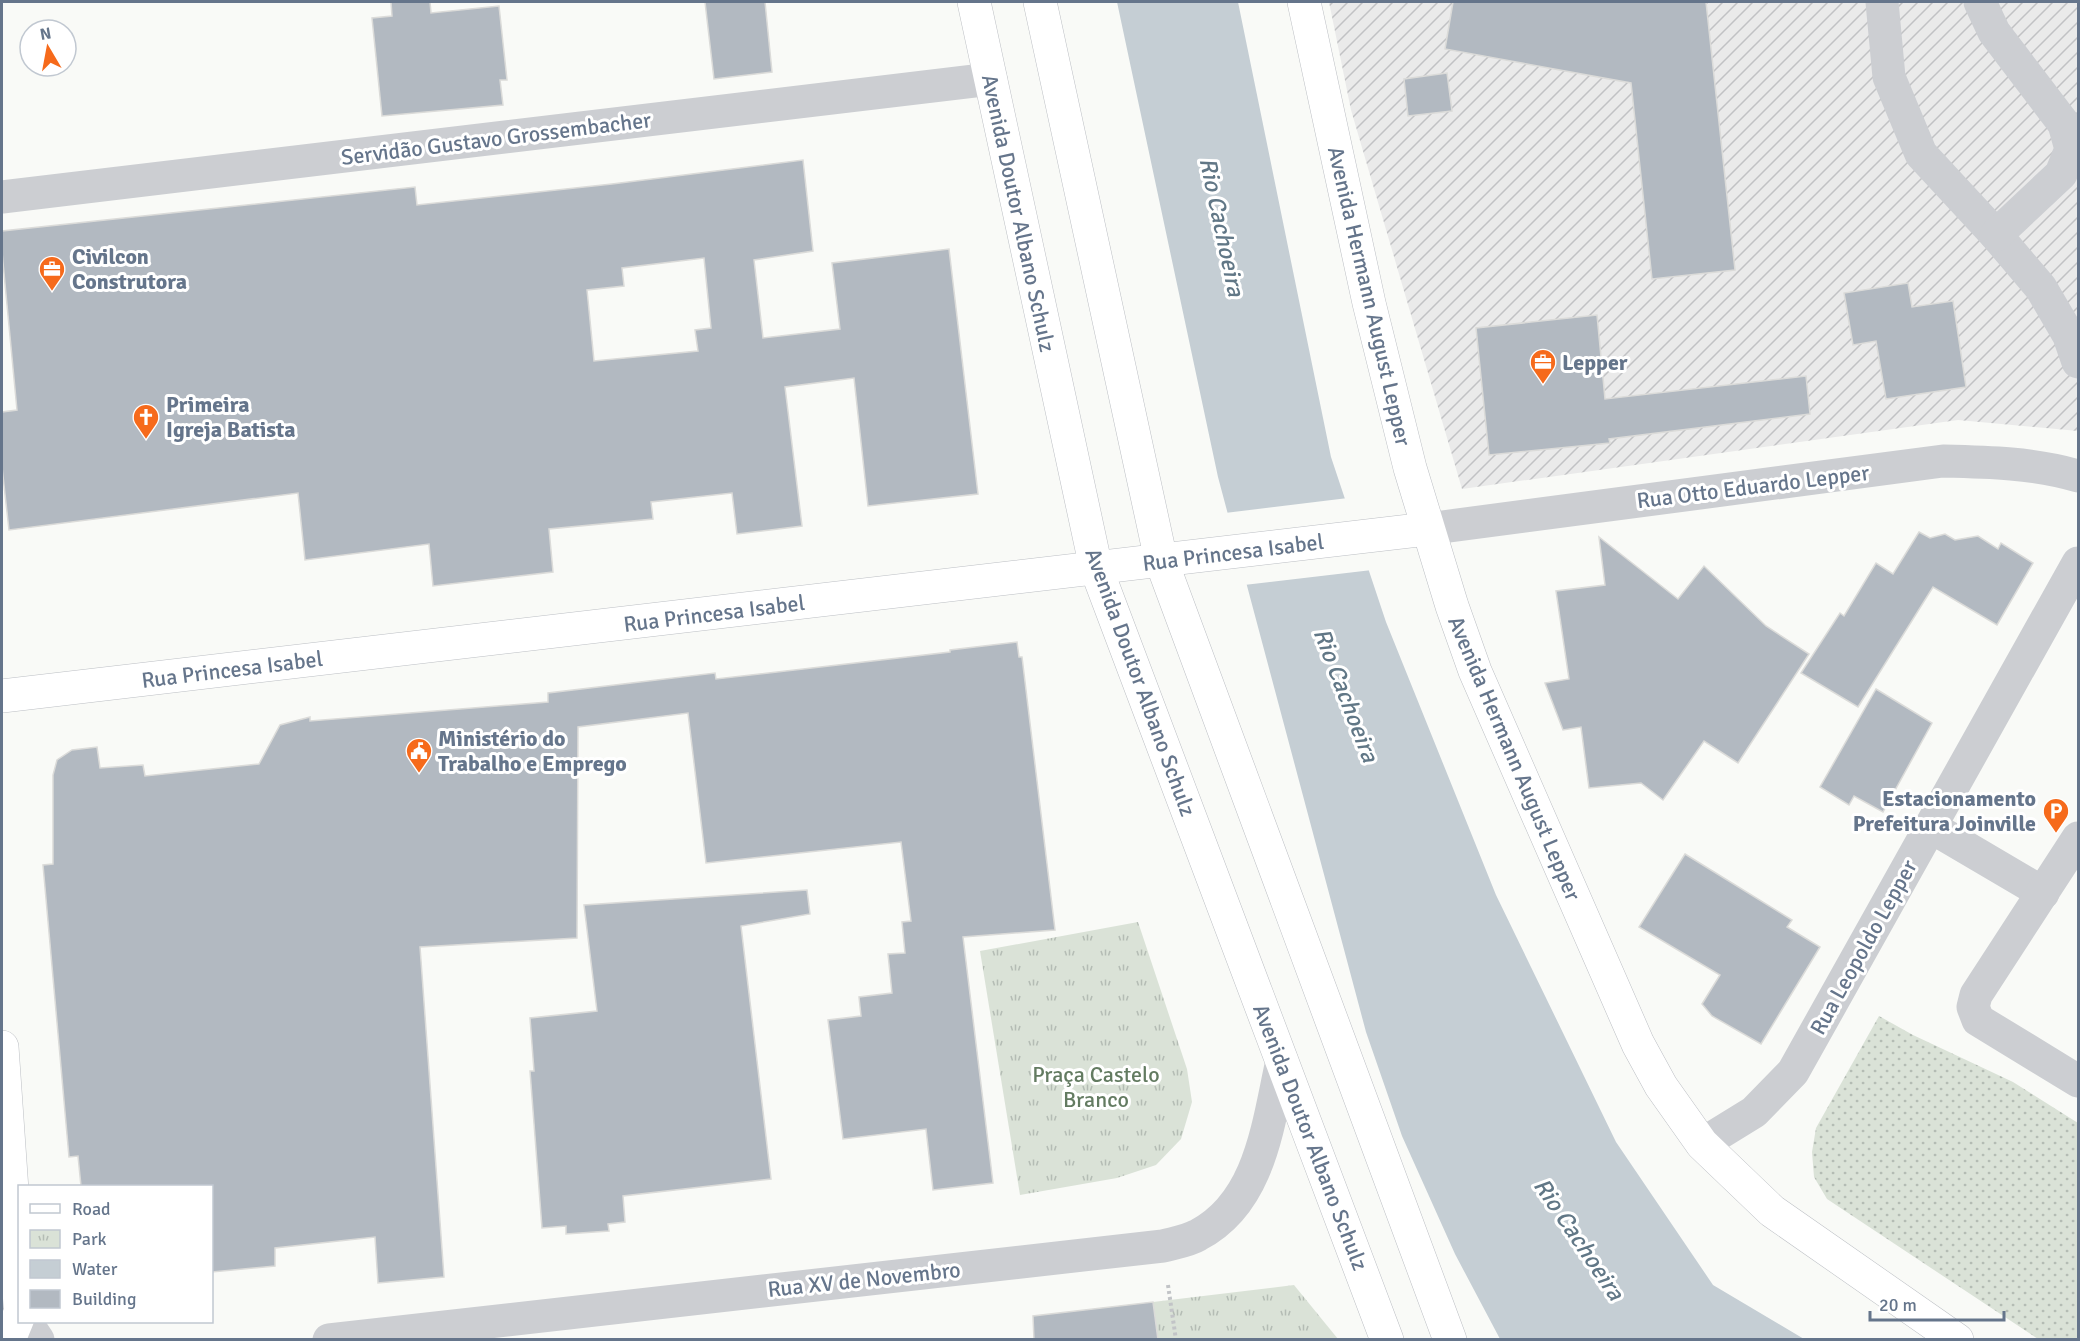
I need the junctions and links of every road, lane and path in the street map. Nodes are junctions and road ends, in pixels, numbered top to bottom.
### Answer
1 (974, 2) edge
2 (1040, 2) edge
3 (1304, 2) edge
4 (1882, 2) edge
5 (1980, 2) edge
6 (991, 79) junction
7 (2, 197) edge
8 (1996, 234) junction
9 (2079, 362) edge
10 (2079, 477) edge
11 (1427, 529) junction
12 (1161, 561) junction
13 (2079, 563) edge
14 (1096, 568) junction
15 (2, 696) edge
16 (1931, 827) junction
17 (2079, 838) edge
18 (2043, 893) junction
19 (2, 1047) edge
20 (1282, 1061) junction
21 (2079, 1081) edge
22 (1702, 1144) junction
23 (1163, 1246) junction
24 (18, 1276) edge
25 (18, 1318) edge
26 (27, 1323) edge
27 (429, 1335) edge
28 (9, 1340) edge
29 (38, 1340) edge
30 (329, 1340) edge
31 (1176, 1340) edge
32 (1387, 1340) edge
33 (1450, 1340) edge
34 (1957, 1340) edge

1 - 6 main road, Avenida Doutor Albano Schulz
2 - 12 main road
3 - 11 main road, Avenida Hermann August Lepper
4 - 8 street
5 - 8 street
6 - 7 street, Servidão Gustavo Grossembacher
6 - 14 main road, Avenida Doutor Albano Schulz
8 - 9 street
10 - 11 street, Rua Otto Eduardo Lepper
11 - 12 main road, Rua Princesa Isabel
11 - 22 main road, Avenida Hermann August Lepper
12 - 14 main road, Rua Princesa Isabel
12 - 33 main road
13 - 16 street, Rua Leopoldo Lepper
14 - 15 main road, Rua Princesa Isabel
14 - 20 main road, Avenida Doutor Albano Schulz
16 - 18 street
16 - 22 street, Rua Leopoldo Lepper
17 - 18 street
18 - 21 street
19 - 24 main road
20 - 23 street, Rua XV de Novembro
20 - 32 main road, Avenida Doutor Albano Schulz
22 - 34 main road, Avenida Hermann August Lepper
23 - 27 street, Rua XV de Novembro
23 - 31 path
25 - 28 main road
26 - 29 street
27 - 30 street, Rua XV de Novembro

